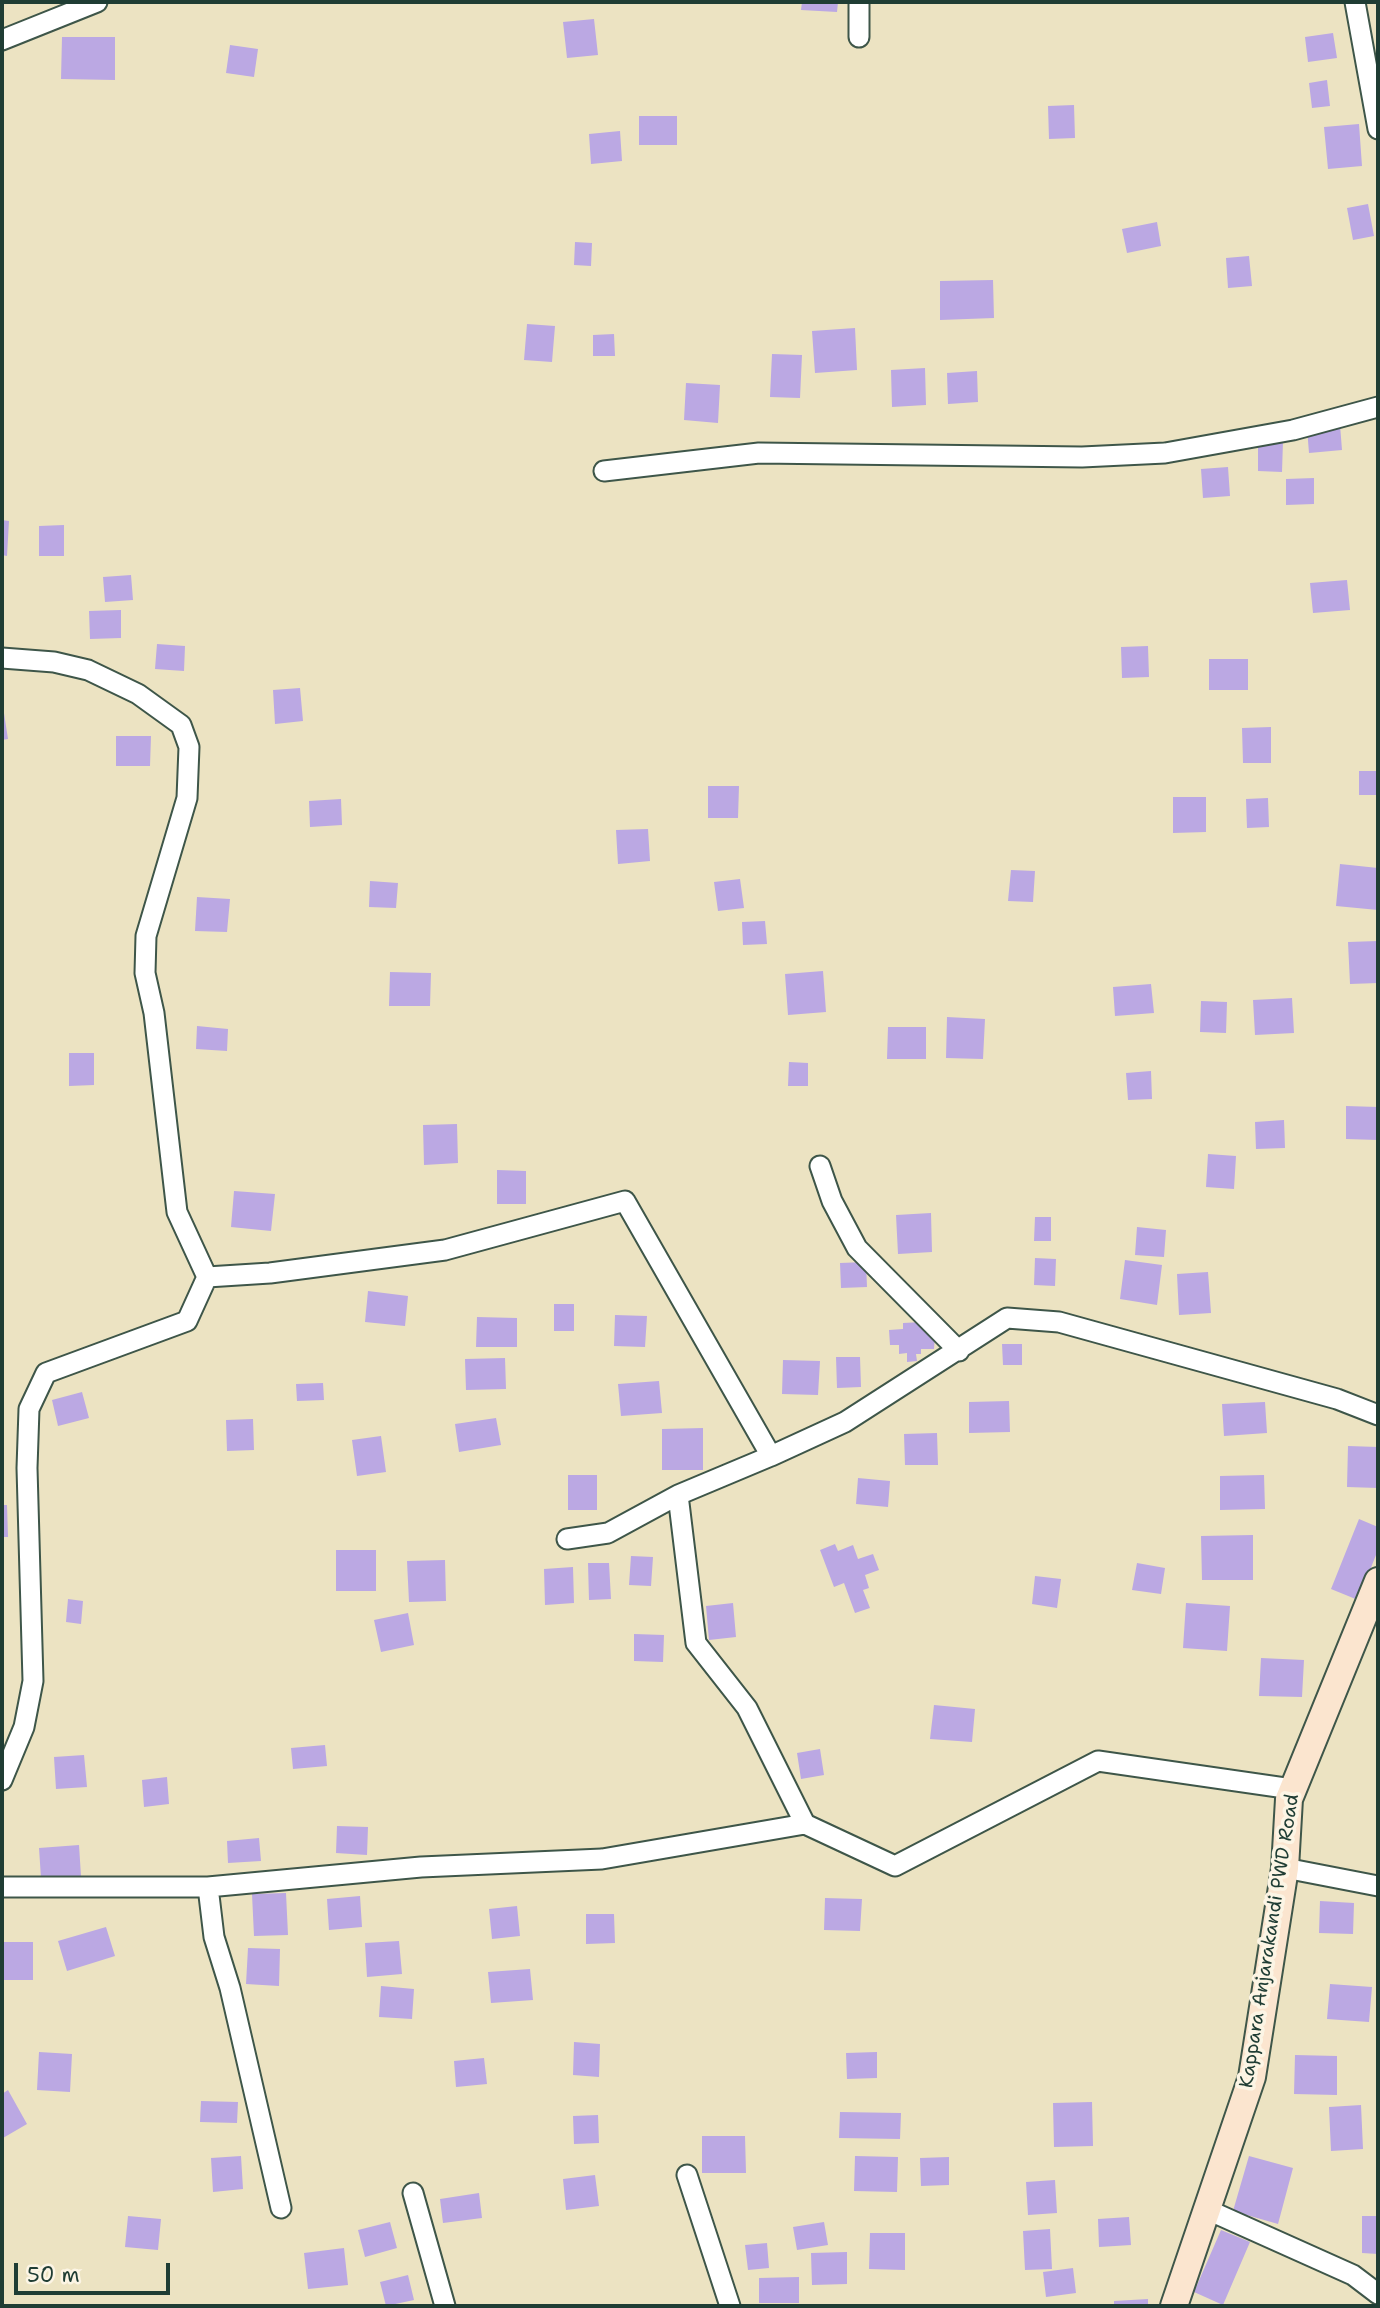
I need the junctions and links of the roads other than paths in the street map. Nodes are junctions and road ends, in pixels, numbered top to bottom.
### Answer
1 (97, 2) edge
2 (859, 2) edge
3 (1355, 2) edge
4 (859, 37) dead end
5 (2, 40) edge
6 (1378, 130) edge
7 (1378, 407) edge
8 (604, 471) dead end
9 (2, 658) edge
10 (820, 1166) dead end
11 (207, 1277) junction
12 (959, 1350) junction
13 (1378, 1415) edge
14 (771, 1456) junction
15 (678, 1495) junction
16 (567, 1539) dead end
17 (1378, 1581) edge
18 (2, 1780) edge
19 (1292, 1789) junction
20 (804, 1824) junction
21 (1285, 1868) junction
22 (1378, 1886) edge
23 (2, 1887) edge
24 (208, 1887) junction
25 (687, 2175) dead end
26 (414, 2193) dead end
27 (281, 2208) dead end
28 (1208, 2210) junction
29 (1378, 2294) edge
30 (445, 2306) edge
31 (730, 2306) edge
32 (1174, 2306) edge

1 - 5 street
2 - 4 street
3 - 6 street
7 - 8 street
9 - 11 street
10 - 12 street
11 - 14 street
11 - 18 street
12 - 13 street
12 - 14 street
14 - 15 street
15 - 16 street
15 - 20 street
17 - 19 main road, Kappara Anjarakandi PWD Road
19 - 20 street
19 - 21 main road, Kappara Anjarakandi PWD Road
20 - 24 street
21 - 22 street
21 - 28 main road, Kappara Anjarakandi PWD Road
23 - 24 street
24 - 27 street
25 - 31 street
26 - 30 street
28 - 29 street
28 - 32 main road, Kappara Anjarakandi PWD Road

